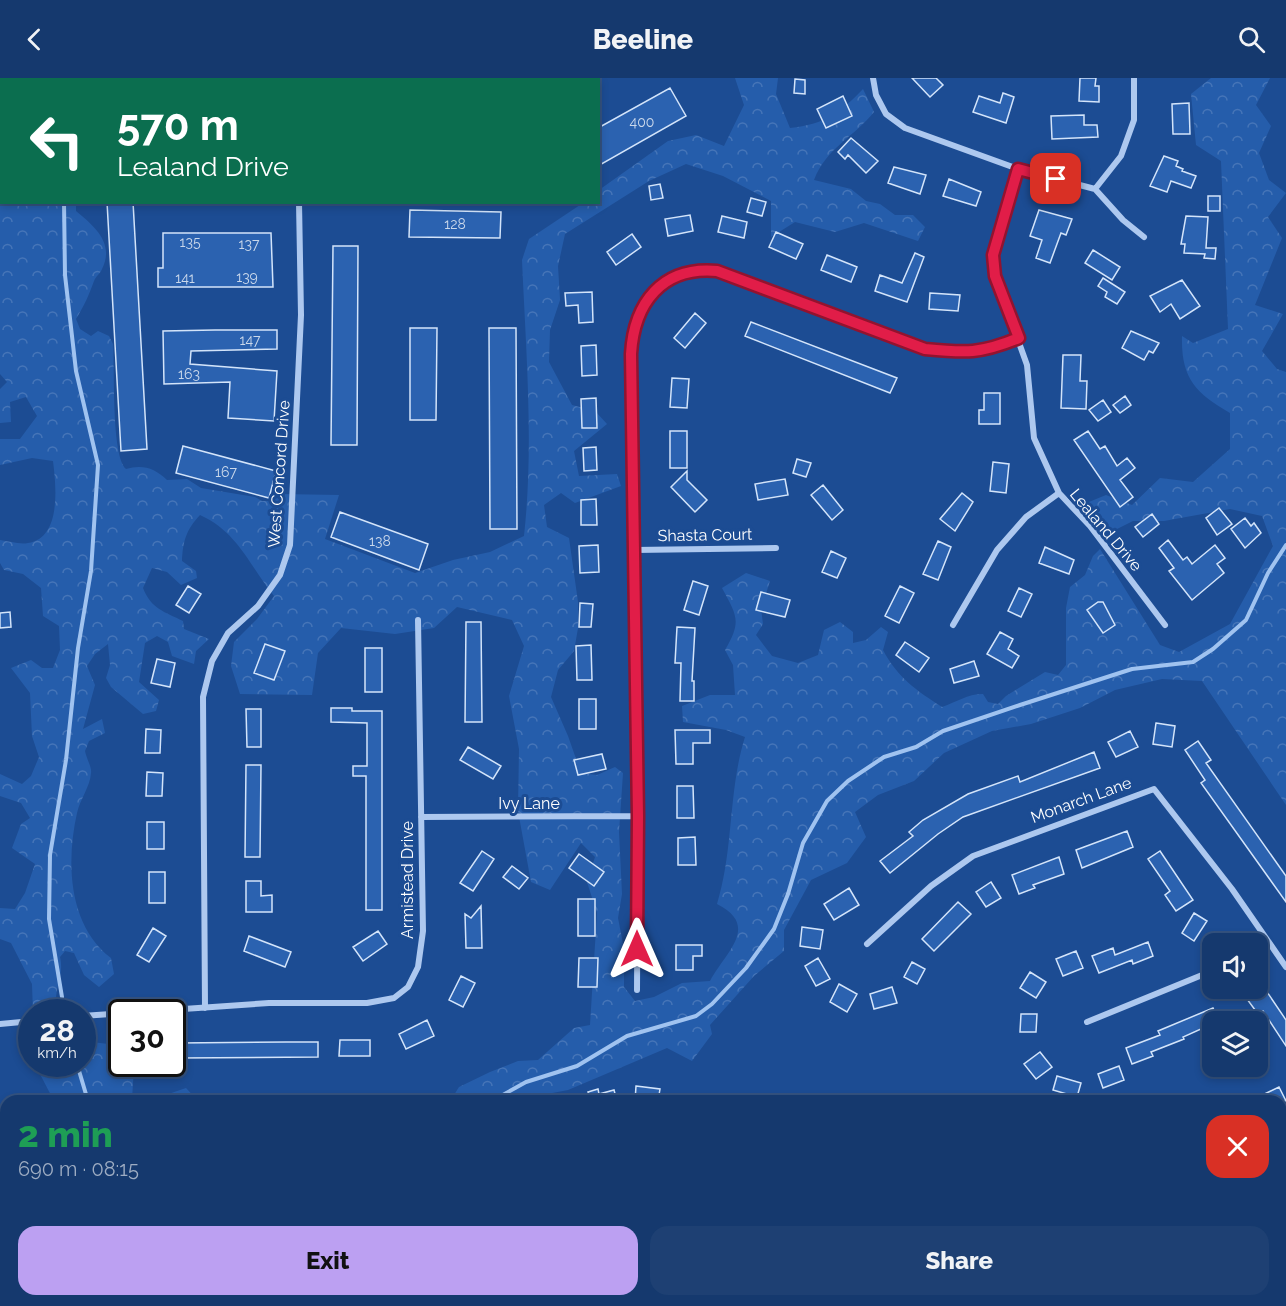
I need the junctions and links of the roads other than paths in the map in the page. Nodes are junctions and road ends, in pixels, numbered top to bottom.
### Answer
1 (873, 78) edge
2 (1134, 78) edge
3 (1018, 169) junction
4 (1095, 189) junction
5 (299, 204) edge
6 (1144, 237) dead end
7 (1019, 338) junction
8 (1059, 494) junction
9 (776, 548) dead end
10 (634, 550) junction
11 (418, 620) dead end
12 (953, 625) dead end
13 (1165, 625) dead end
14 (638, 816) junction
15 (421, 817) junction
16 (1262, 933) edge
17 (1268, 942) edge
18 (867, 944) dead end
19 (1286, 967) edge
20 (1202, 975) edge
21 (637, 990) dead end
22 (205, 1008) junction
23 (96, 1015) edge
24 (18, 1022) edge
25 (1087, 1022) dead end
26 (0, 1024) edge

1 - 3 street
2 - 4 street
3 - 4 street
3 - 7 street, Lealand Drive
4 - 6 street
5 - 22 street, West Concord Drive
7 - 8 street, Lealand Drive
7 - 10 street
8 - 12 street
8 - 13 street, Lealand Drive
9 - 10 street, Shasta Court
10 - 14 street
11 - 15 street, Armistead Drive
14 - 15 street, Ivy Lane
14 - 21 street
15 - 22 street, Armistead Drive
16 - 18 street, Monarch Lane
17 - 19 street, Monarch Lane
20 - 25 street
22 - 23 street, Armistead Drive
24 - 26 street

